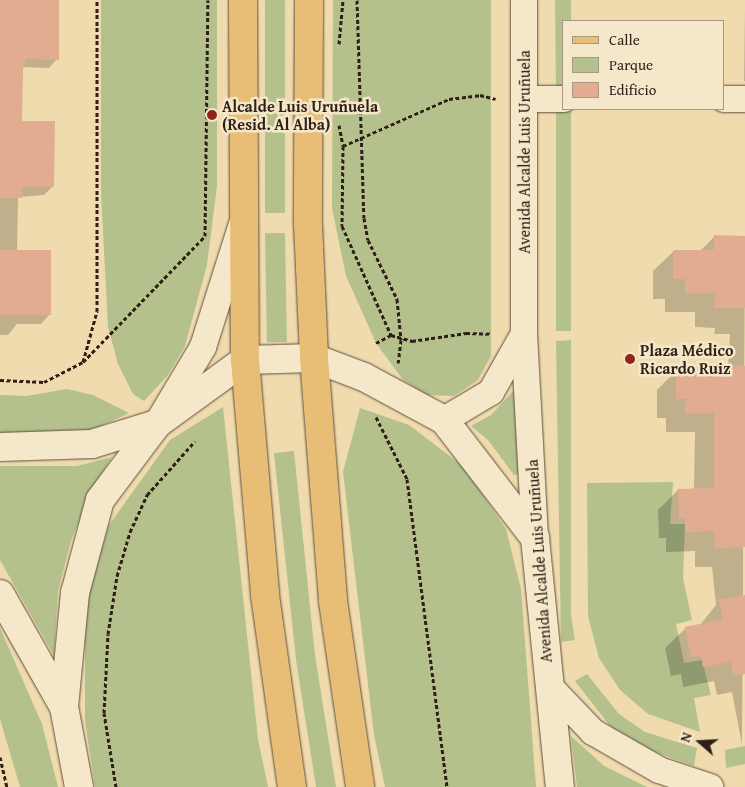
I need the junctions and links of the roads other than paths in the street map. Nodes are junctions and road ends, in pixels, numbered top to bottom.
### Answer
1 (243, 0) edge
2 (309, 0) edge
3 (524, 0) edge
4 (524, 99) junction
5 (562, 99) edge
6 (725, 99) edge
7 (745, 99) edge
8 (242, 223) junction
9 (524, 334) junction
10 (314, 358) junction
11 (245, 360) junction
12 (444, 420) junction
13 (156, 424) junction
14 (0, 447) edge
15 (535, 538) junction
16 (0, 594) edge
17 (549, 686) junction
18 (64, 707) junction
19 (79, 787) edge
20 (292, 787) edge
21 (360, 787) edge
22 (560, 787) edge
23 (710, 787) edge

1 - 8 main road
2 - 10 main road
3 - 4 street, Avenida Alcalde Luis Uruñuela
4 - 5 street
4 - 9 street, Avenida Alcalde Luis Uruñuela
6 - 7 street
8 - 11 main road
8 - 13 street
9 - 12 street, Avenida Alcalde Luis Uruñuela
9 - 15 street, Avenida Alcalde Luis Uruñuela
10 - 11 street
10 - 12 street
10 - 21 main road
11 - 13 street
11 - 20 main road
12 - 15 street
13 - 14 street
13 - 18 street
15 - 17 street, Avenida Alcalde Luis Uruñuela
16 - 18 street
17 - 22 street, Avenida Alcalde Luis Uruñuela
17 - 23 street
18 - 19 street

